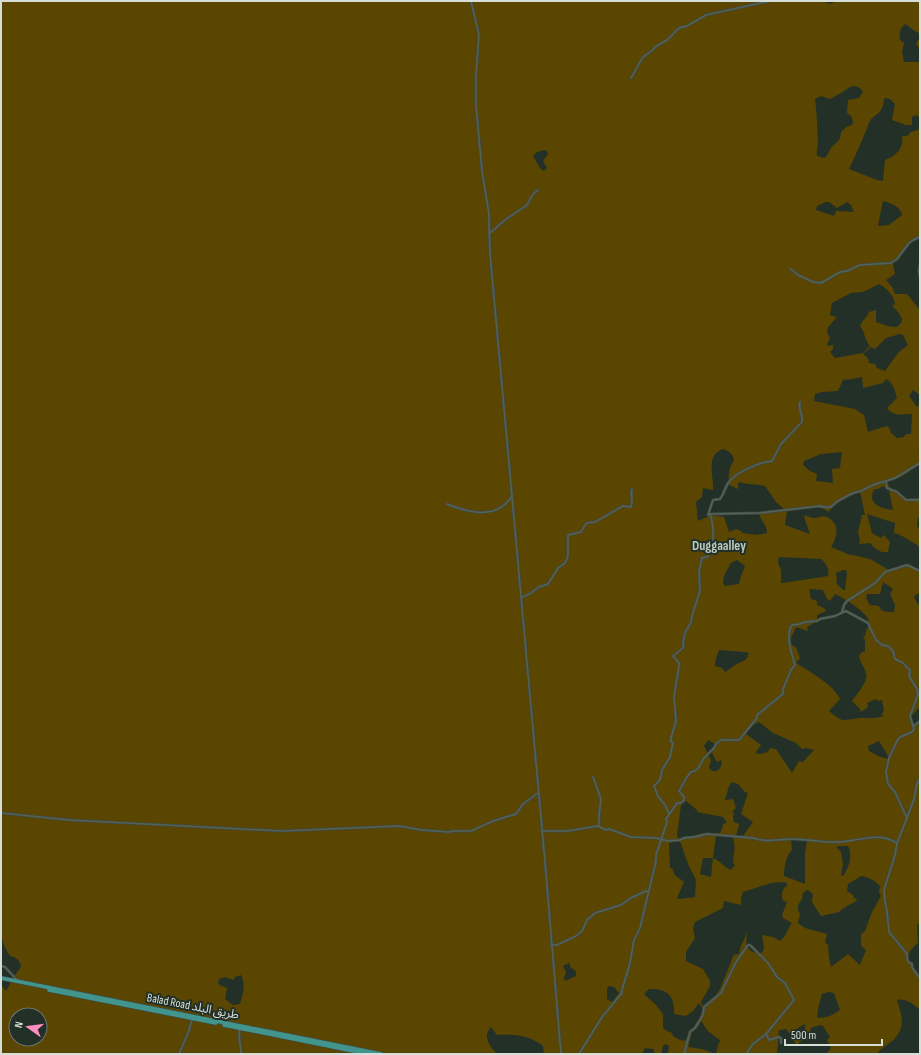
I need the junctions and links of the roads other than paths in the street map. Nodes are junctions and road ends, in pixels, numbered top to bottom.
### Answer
1 (471, 1) edge
2 (770, 1) edge
3 (631, 78) dead end
4 (538, 190) dead end
5 (490, 232) dead end
6 (920, 237) edge
7 (920, 264) edge
8 (791, 269) dead end
9 (920, 278) edge
10 (800, 402) dead end
11 (920, 463) edge
12 (886, 481) junction
13 (632, 489) dead end
14 (512, 496) junction
15 (920, 500) edge
16 (446, 504) dead end
17 (710, 514) junction
18 (920, 571) edge
19 (521, 598) dead end
20 (842, 612) junction
21 (920, 721) edge
22 (914, 726) junction
23 (593, 777) dead end
24 (920, 778) edge
25 (538, 793) junction
26 (1, 813) edge
27 (669, 814) junction
28 (907, 818) junction
29 (598, 826) junction
30 (542, 832) junction
31 (661, 840) junction
32 (897, 843) junction
33 (648, 892) junction
34 (551, 945) junction
35 (1, 966) edge
36 (920, 978) edge
37 (1, 980) edge
38 (17, 980) dead end
39 (192, 1017) junction
40 (240, 1028) junction
41 (766, 1034) junction
42 (781, 1043) dead end
43 (179, 1054) edge
44 (241, 1054) edge
45 (368, 1054) edge
46 (381, 1054) edge
47 (560, 1054) edge
48 (579, 1054) edge
49 (684, 1054) edge
50 (746, 1054) edge

1 - 14 street
2 - 3 street
4 - 5 street
6 - 8 street
7 - 9 street
10 - 17 street
11 - 12 street
12 - 15 street
12 - 17 street
13 - 19 street
14 - 16 street
14 - 25 street
17 - 27 street
18 - 20 street
20 - 22 street
20 - 27 street
21 - 22 street
22 - 28 street
23 - 29 street
24 - 28 street
25 - 26 street
25 - 30 street
27 - 31 street
28 - 32 street
29 - 30 street
29 - 31 street
30 - 34 street
31 - 32 street
31 - 33 street
32 - 36 street
33 - 34 street
33 - 48 street
34 - 47 street
35 - 38 street
37 - 39 highway, Balad Road طريق البلد
39 - 40 highway, Balad Road طريق البلد
39 - 43 street
39 - 46 highway, Balad Road طريق البلد
40 - 44 street
40 - 45 highway, Balad Road طريق البلد
41 - 42 street
41 - 49 street
41 - 50 street

